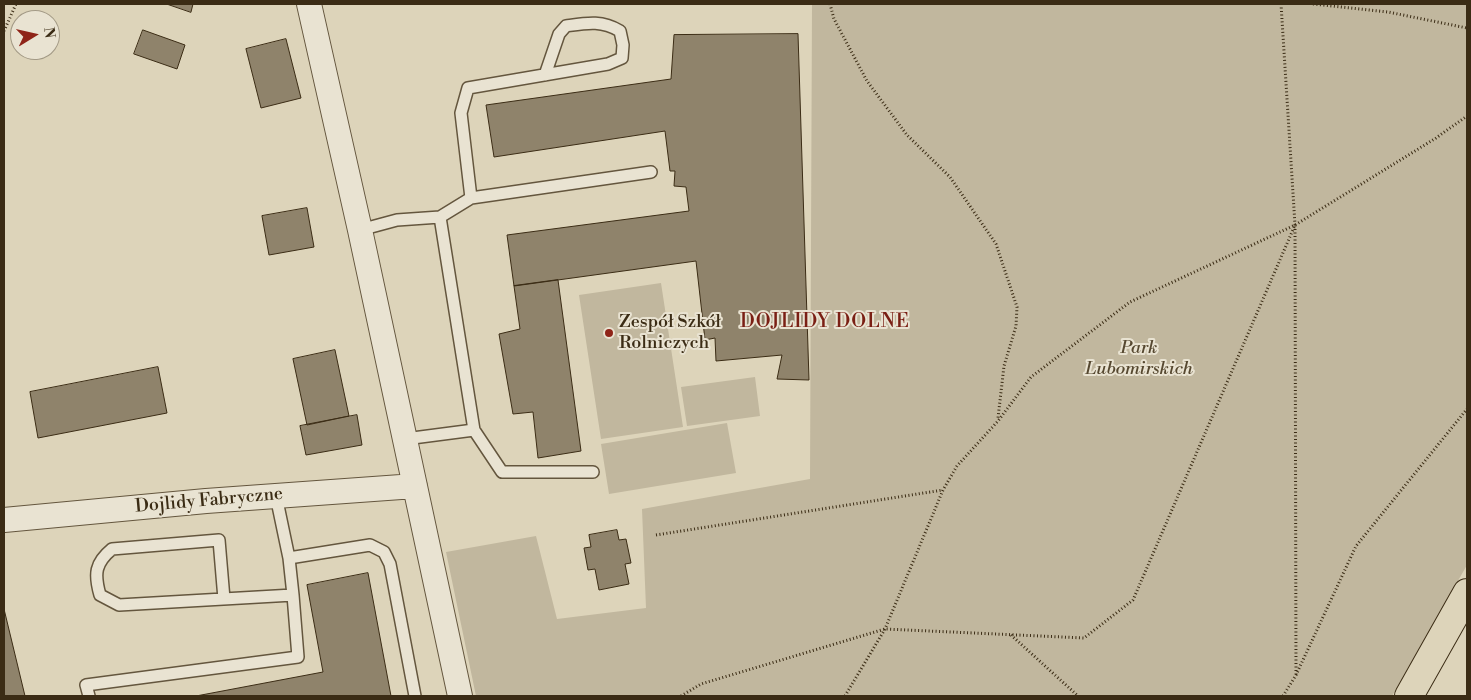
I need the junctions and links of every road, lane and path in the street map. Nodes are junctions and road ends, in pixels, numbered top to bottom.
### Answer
1 (16, 4) edge
2 (309, 4) edge
3 (830, 4) edge
4 (1281, 4) edge
5 (1312, 4) edge
6 (1467, 28) edge
7 (4, 31) edge
8 (545, 75) junction
9 (1467, 116) edge
10 (651, 172) dead end
11 (471, 198) junction
12 (440, 216) junction
13 (1295, 225) junction
14 (360, 230) junction
15 (1467, 409) edge
16 (998, 421) junction
17 (474, 430) junction
18 (405, 439) junction
19 (593, 472) dead end
20 (415, 486) junction
21 (943, 490) junction
22 (276, 496) junction
23 (4, 520) edge
24 (656, 535) dead end
25 (289, 558) junction
26 (1467, 593) edge
27 (293, 594) junction
28 (224, 599) junction
29 (885, 629) junction
30 (1011, 635) junction
31 (1296, 675) junction
32 (89, 696) edge
33 (415, 696) edge
34 (460, 696) edge
35 (682, 696) edge
36 (845, 696) edge
37 (1078, 696) edge
38 (1283, 696) edge
39 (1409, 696) edge

1 - 7 path
2 - 14 street
3 - 16 path
4 - 13 path
5 - 6 path
8 - 8 lane
8 - 11 lane
9 - 13 path
10 - 11 lane
11 - 12 lane
12 - 14 lane
12 - 17 lane
13 - 16 path
13 - 30 path
13 - 31 path
14 - 18 street
15 - 31 path
16 - 21 path
17 - 18 lane
17 - 19 lane
18 - 20 street
20 - 22 street, Dojlidy Fabryczne
20 - 34 street
21 - 24 path
21 - 29 path
22 - 23 street, Dojlidy Fabryczne
22 - 25 lane
25 - 27 lane
25 - 33 lane
26 - 39 highway
27 - 28 lane
27 - 32 lane
28 - 28 lane
29 - 30 path
29 - 35 path
29 - 36 path
30 - 37 path
31 - 38 path

